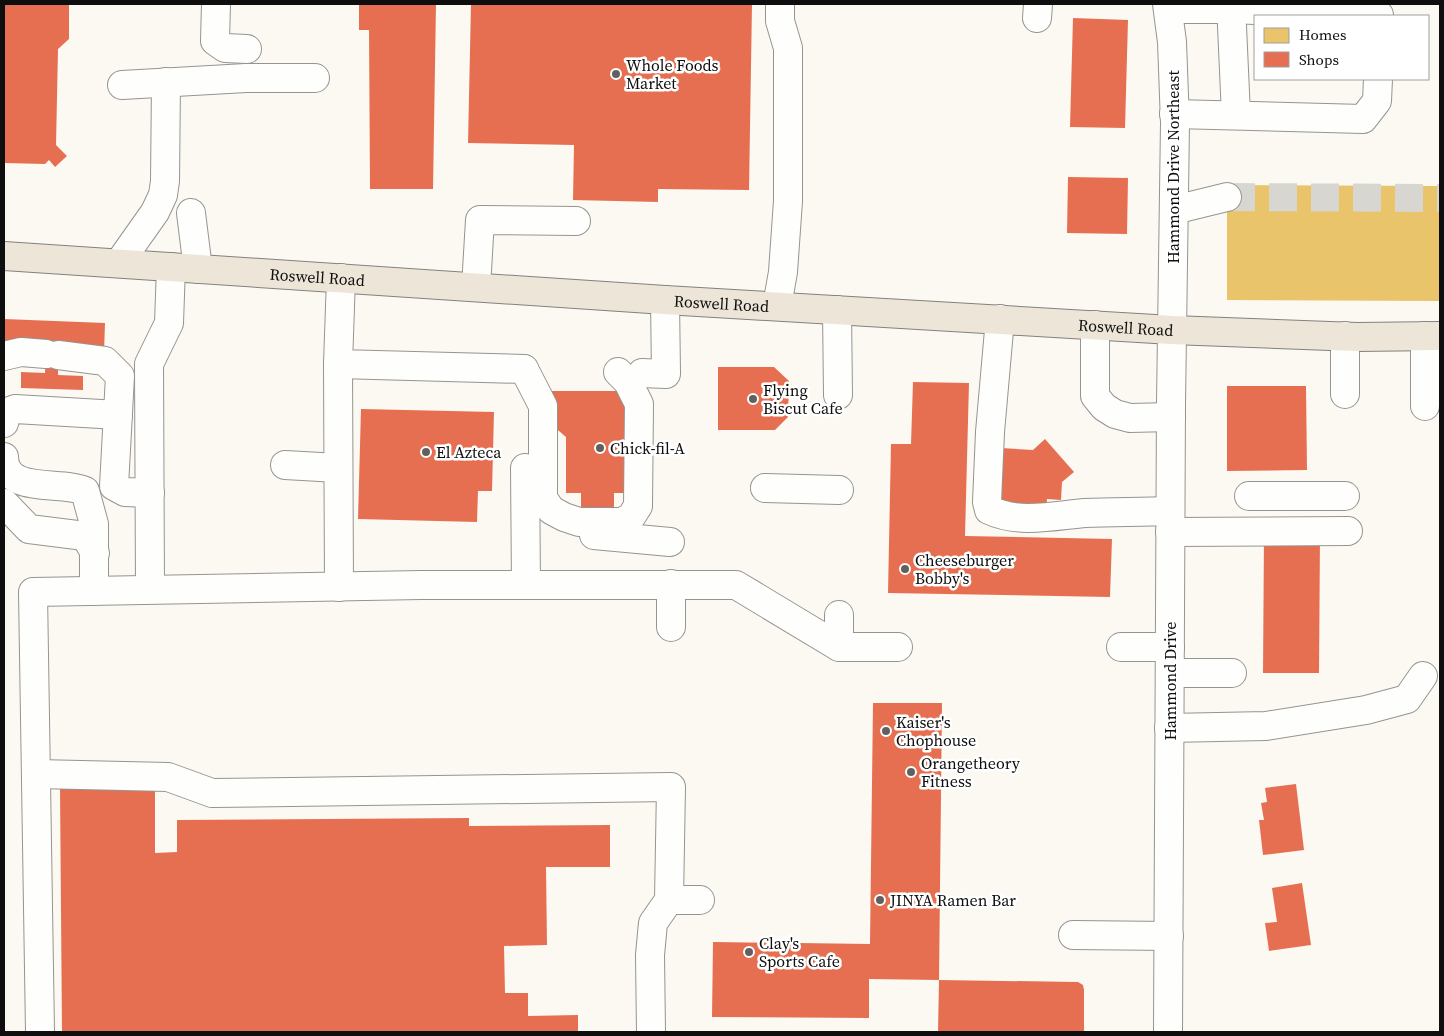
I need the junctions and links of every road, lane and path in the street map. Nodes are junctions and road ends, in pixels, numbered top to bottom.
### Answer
1 (216, 4) edge
2 (780, 4) edge
3 (1231, 6) edge
4 (1168, 7) edge
5 (1379, 12) edge
6 (247, 49) dead end
7 (315, 78) dead end
8 (1378, 80) edge
9 (166, 82) junction
10 (122, 85) dead end
11 (1174, 114) junction
12 (1236, 115) junction
13 (1227, 197) tunnel mouth
14 (1174, 210) junction
15 (191, 213) dead end
16 (576, 222) dead end
17 (4, 256) edge
18 (119, 263) junction
19 (184, 268) junction
20 (341, 278) junction
21 (476, 287) junction
22 (665, 300) junction
23 (777, 306) junction
24 (837, 310) junction
25 (1000, 319) junction
26 (1095, 325) junction
27 (1172, 330) junction
28 (1345, 336) junction
29 (1433, 336) edge
30 (4, 356) edge
31 (338, 364) junction
32 (524, 369) junction
33 (1345, 394) dead end
34 (838, 395) dead end
35 (1425, 406) dead end
36 (118, 415) junction
37 (1170, 417) junction
38 (4, 423) edge
39 (4, 457) edge
40 (285, 465) dead end
41 (338, 468) junction
42 (114, 483) junction
43 (765, 488) dead end
44 (839, 490) dead end
45 (85, 491) junction
46 (150, 493) junction
47 (1249, 496) dead end
48 (1345, 496) dead end
49 (4, 503) edge
50 (525, 519) junction
51 (1170, 522) junction
52 (16, 530) edge
53 (1348, 531) dead end
54 (670, 542) dead end
55 (95, 553) junction
56 (670, 584) junction
57 (526, 585) junction
58 (339, 586) junction
59 (150, 589) junction
60 (94, 591) junction
61 (839, 615) dead end
62 (670, 627) dead end
63 (839, 647) junction
64 (898, 647) dead end
65 (1121, 648) dead end
66 (1170, 660) junction
67 (1232, 672) dead end
68 (1423, 676) dead end
69 (1169, 728) junction
70 (37, 774) junction
71 (669, 900) junction
72 (700, 900) dead end
73 (1073, 935) dead end
74 (1168, 936) junction
75 (40, 1032) edge
76 (651, 1032) edge
77 (1168, 1032) edge

1 - 6 street
2 - 23 street
3 - 4 street
3 - 5 street
3 - 12 street
4 - 11 street, Hammond Drive Northeast
7 - 9 street
8 - 12 street
9 - 10 street
9 - 18 street
11 - 12 street
11 - 14 street, Hammond Drive Northeast
13 - 14 street
14 - 27 street, Hammond Drive Northeast
15 - 19 street
16 - 21 street
17 - 18 main road, Roswell Road
18 - 19 main road, Roswell Road
19 - 20 main road, Roswell Road
19 - 46 street
20 - 21 main road, Roswell Road
20 - 31 street
21 - 22 main road, Roswell Road
22 - 23 main road, Roswell Road
22 - 32 street
23 - 24 main road, Roswell Road
24 - 25 main road, Roswell Road
24 - 34 street
25 - 26 main road, Roswell Road
25 - 51 street
26 - 27 main road, Roswell Road
26 - 37 street
27 - 28 main road, Roswell Road
27 - 37 street, Hammond Drive
28 - 29 main road, Roswell Road
28 - 33 street
29 - 35 street
30 - 36 street
31 - 32 street
31 - 41 street
32 - 50 street
36 - 38 street
36 - 42 street
37 - 51 street, Hammond Drive
39 - 45 street
40 - 41 street
41 - 58 street
42 - 45 street
42 - 46 street
43 - 44 street
45 - 55 street
46 - 59 street
47 - 48 street
49 - 52 street
50 - 54 street
50 - 57 street
51 - 53 street
51 - 66 street, Hammond Drive
52 - 55 street
55 - 60 street
56 - 57 street
56 - 62 street
56 - 63 street
57 - 58 street
58 - 59 street
59 - 60 street
60 - 70 street
61 - 63 street
63 - 64 street
65 - 66 street
66 - 67 street
66 - 69 street, Hammond Drive
68 - 69 street
69 - 74 street, Hammond Drive
70 - 71 street
70 - 75 street
71 - 72 street
71 - 76 street
73 - 74 street
74 - 77 street, Hammond Drive

